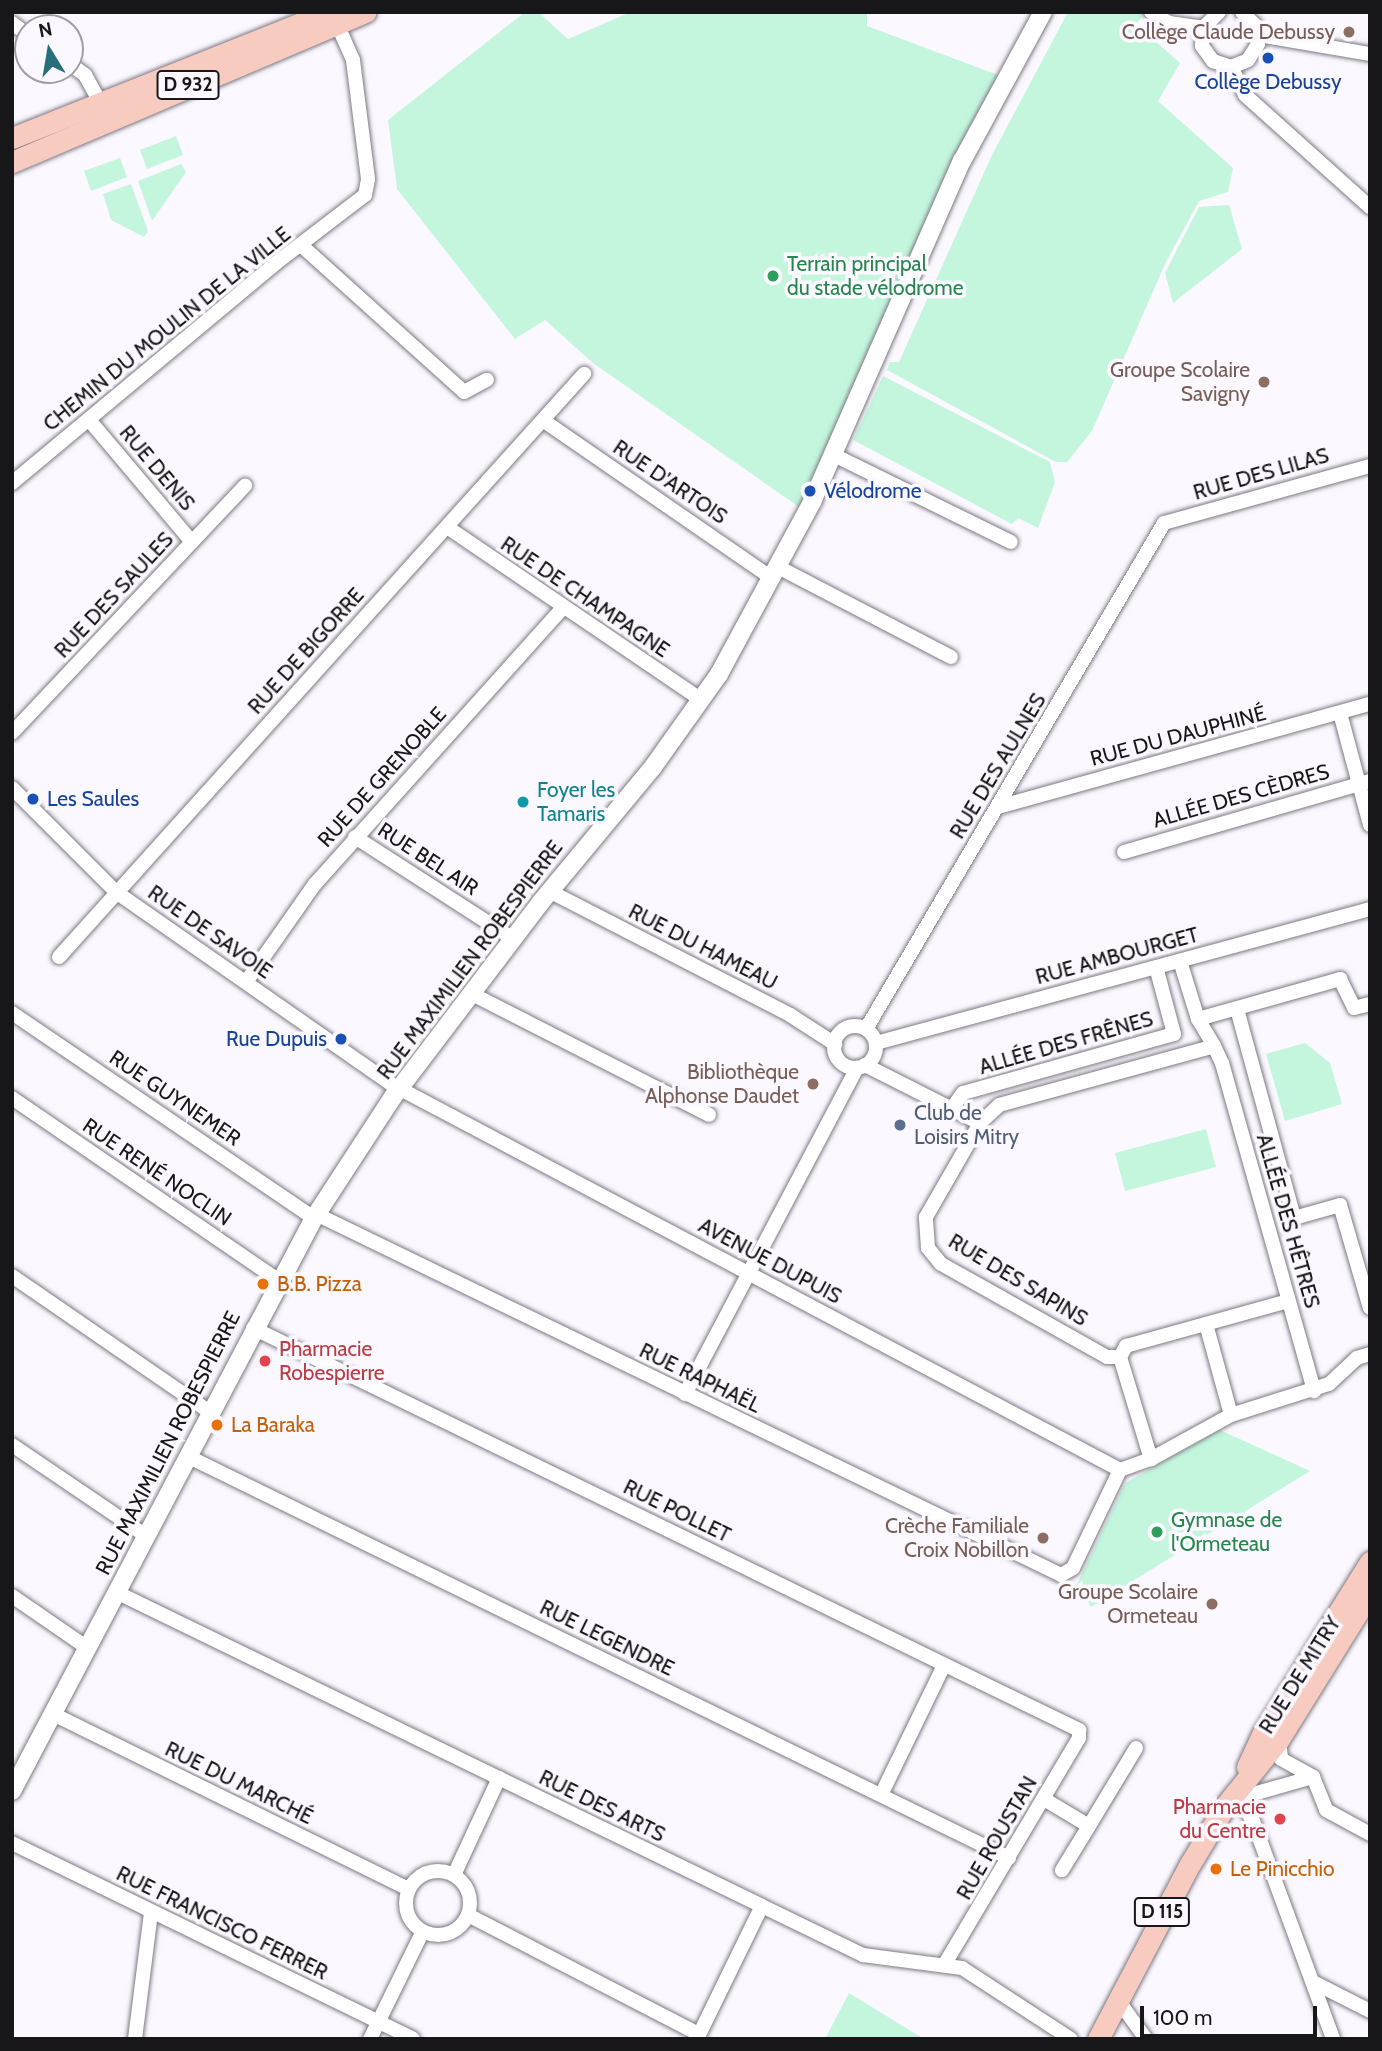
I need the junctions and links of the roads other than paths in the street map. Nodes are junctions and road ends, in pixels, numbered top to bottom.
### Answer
1 (366, 12) edge
2 (1043, 12) edge
3 (1151, 12) edge
4 (1219, 12) edge
5 (1242, 12) edge
6 (333, 16) edge
7 (1203, 28) junction
8 (1259, 35) junction
9 (1370, 54) edge
10 (1231, 67) junction
11 (84, 74) edge
12 (101, 104) junction
13 (12, 138) edge
14 (12, 162) edge
15 (1370, 207) edge
16 (302, 246) junction
17 (584, 374) dead end
18 (487, 380) dead end
19 (90, 421) junction
20 (544, 421) junction
21 (834, 455) junction
22 (1370, 466) edge
23 (12, 483) edge
24 (245, 486) dead end
25 (1164, 523) joint
26 (447, 527) junction
27 (192, 542) junction
28 (1011, 542) dead end
29 (775, 572) junction
30 (562, 609) junction
31 (950, 657) dead end
32 (702, 700) junction
33 (1370, 704) edge
34 (1339, 713) junction
35 (12, 733) edge
36 (1364, 782) edge
37 (12, 789) edge
38 (998, 807) junction
39 (1370, 825) edge
40 (355, 837) junction
41 (1124, 852) dead end
42 (549, 891) junction
43 (116, 892) junction
44 (1370, 909) edge
45 (513, 939) junction
46 (59, 957) dead end
47 (1180, 961) junction
48 (1156, 967) junction
49 (246, 982) junction
50 (472, 993) junction
51 (1370, 1004) edge
52 (1237, 1009) junction
53 (12, 1013) edge
54 (1198, 1019) junction
55 (866, 1029) junction
56 (835, 1044) junction
57 (876, 1044) junction
58 (1214, 1046) junction
59 (861, 1066) junction
60 (401, 1088) junction
61 (12, 1098) edge
62 (951, 1110) junction
63 (709, 1115) dead end
64 (980, 1123) junction
65 (315, 1216) junction
66 (750, 1274) junction
67 (12, 1276) edge
68 (279, 1281) junction
69 (1288, 1301) junction
70 (1370, 1308) edge
71 (1206, 1324) junction
72 (253, 1328) junction
73 (1370, 1354) edge
74 (1120, 1357) junction
75 (1314, 1391) junction
76 (685, 1394) junction
77 (210, 1412) junction
78 (1231, 1415) junction
79 (12, 1445) edge
80 (187, 1456) junction
81 (1151, 1459) junction
82 (1120, 1470) junction
83 (145, 1535) junction
84 (1370, 1562) edge
85 (116, 1592) junction
86 (1370, 1592) edge
87 (12, 1597) edge
88 (86, 1647) junction
89 (944, 1665) junction
90 (51, 1713) junction
91 (1081, 1732) joint
92 (1136, 1748) dead end
93 (1274, 1754) junction
94 (1313, 1777) junction
95 (499, 1778) junction
96 (1282, 1784) junction
97 (12, 1791) edge
98 (1236, 1791) junction
99 (881, 1795) junction
100 (1044, 1799) junction
101 (1089, 1826) junction
102 (1370, 1834) edge
103 (12, 1843) edge
104 (1009, 1858) junction
105 (1062, 1870) dead end
106 (454, 1875) junction
107 (408, 1889) junction
108 (761, 1908) junction
109 (151, 1912) junction
110 (468, 1915) junction
111 (423, 1931) junction
112 (946, 1962) junction
113 (1313, 1982) junction
114 (1118, 2000) junction
115 (1370, 2011) edge
116 (379, 2023) junction
117 (698, 2036) edge
118 (135, 2039) edge
119 (370, 2039) edge
120 (414, 2039) edge
121 (1071, 2039) edge
122 (1098, 2039) edge
123 (1146, 2039) edge
124 (1333, 2039) edge

1 - 6 main road, D 932
2 - 21 street, RUE MAXIMILIEN ROBESPIERRE
3 - 7 street
4 - 7 street
5 - 8 street
6 - 12 main road, D 932
6 - 14 main road, D 932
6 - 16 street, CHEMIN DU MOULIN DE LA VILLE
7 - 10 street
8 - 9 street
8 - 10 street
10 - 15 street
11 - 12 street
12 - 13 main road, D 932
16 - 18 street
16 - 19 street, CHEMIN DU MOULIN DE LA VILLE
17 - 20 street, RUE DE BIGORRE
19 - 23 street, CHEMIN DU MOULIN DE LA VILLE
19 - 27 street, RUE DENIS
20 - 26 street, RUE DE BIGORRE
20 - 29 street, RUE D'ARTOIS
21 - 28 street
21 - 29 street, RUE MAXIMILIEN ROBESPIERRE
22 - 25 street, RUE DES LILAS
24 - 27 street, RUE DES SAULES
25 - 38 street, RUE DES AULNES
26 - 30 street, RUE DE CHAMPAGNE
26 - 43 street, RUE DE BIGORRE
27 - 35 street, RUE DES SAULES
29 - 31 street, RUE D'ARTOIS
29 - 32 street, RUE MAXIMILIEN ROBESPIERRE
30 - 32 street, RUE DE CHAMPAGNE
30 - 40 street, RUE DE GRENOBLE
32 - 42 street, RUE MAXIMILIEN ROBESPIERRE
33 - 34 street, RUE DU DAUPHINÉ
34 - 36 street
34 - 38 street, RUE DU DAUPHINÉ
36 - 39 street
36 - 41 street, ALLÉE DES CÈDRES
37 - 43 street, RUE DE SAVOIE
38 - 55 street, RUE DES AULNES
40 - 45 street, RUE BEL AIR
40 - 49 street, RUE DE GRENOBLE
42 - 45 street, RUE MAXIMILIEN ROBESPIERRE
42 - 56 street, RUE DU HAMEAU
43 - 46 street, RUE DE BIGORRE
43 - 49 street, RUE DE SAVOIE
44 - 47 street, RUE AMBOURGET
45 - 50 street, RUE MAXIMILIEN ROBESPIERRE
47 - 48 street, RUE AMBOURGET
47 - 54 street, ALLÉE DES HÊTRES
48 - 57 street, RUE AMBOURGET
48 - 62 street, ALLÉE DES FRÊNES
49 - 60 street, RUE DE SAVOIE
50 - 60 street, RUE MAXIMILIEN ROBESPIERRE
50 - 63 street
51 - 52 street
52 - 54 street
52 - 70 street
53 - 65 street, RUE GUYNEMER
54 - 58 street, ALLÉE DES HÊTRES
55 - 56 street
55 - 57 street
56 - 59 street
57 - 59 street
58 - 64 street
58 - 69 street, ALLÉE DES HÊTRES
59 - 62 street
59 - 66 street
60 - 65 street, RUE MAXIMILIEN ROBESPIERRE
60 - 66 street, AVENUE DUPUIS
61 - 68 street, RUE RENÉ NOCLIN
62 - 64 street
64 - 74 street, RUE DES SAPINS
65 - 68 street, RUE MAXIMILIEN ROBESPIERRE
65 - 76 street, RUE RAPHAËL
66 - 76 street
66 - 82 street, AVENUE DUPUIS
67 - 77 street
68 - 72 street, RUE MAXIMILIEN ROBESPIERRE
69 - 71 street
69 - 75 street, ALLÉE DES HÊTRES
71 - 74 street
71 - 78 street
72 - 77 street, RUE MAXIMILIEN ROBESPIERRE
72 - 89 street, RUE POLLET
73 - 75 street
74 - 81 street
75 - 78 street
76 - 82 street, RUE RAPHAËL
77 - 80 street, RUE MAXIMILIEN ROBESPIERRE
78 - 81 street
79 - 83 street
80 - 83 street, RUE MAXIMILIEN ROBESPIERRE
80 - 99 street, RUE LEGENDRE
81 - 82 street
83 - 85 street, RUE MAXIMILIEN ROBESPIERRE
84 - 93 main road, RUE DE MITRY / D 115
85 - 88 street, RUE MAXIMILIEN ROBESPIERRE
85 - 95 street, RUE DES ARTS
86 - 93 main road, RUE DE MITRY / D 115
87 - 88 street
88 - 90 street, RUE MAXIMILIEN ROBESPIERRE
89 - 91 street, RUE POLLET
89 - 99 street
90 - 97 street, RUE MAXIMILIEN ROBESPIERRE
90 - 107 street, RUE DU MARCHÉ
91 - 100 street, RUE ROUSTAN
92 - 101 street
93 - 94 street
93 - 96 street
93 - 98 main road, RUE DE MITRY / D 115
94 - 96 street
94 - 102 street
95 - 106 street
95 - 108 street, RUE DES ARTS
96 - 98 street
98 - 113 street
98 - 114 main road, RUE DE MITRY / D 115
99 - 104 street, RUE LEGENDRE
100 - 101 street
100 - 104 street, RUE ROUSTAN
101 - 105 street
103 - 109 street, RUE FRANCISCO FERRER
104 - 112 street, RUE ROUSTAN
106 - 107 street
106 - 110 street
107 - 111 street
108 - 112 street, RUE DES ARTS
108 - 117 street
109 - 116 street, RUE FRANCISCO FERRER
109 - 118 street
110 - 111 street
110 - 117 street
111 - 116 street
112 - 121 street, RUE DES ARTS
113 - 115 street
113 - 124 street
114 - 122 main road, RUE DE MITRY / D 115
114 - 123 street
116 - 119 street
116 - 120 street, RUE FRANCISCO FERRER

